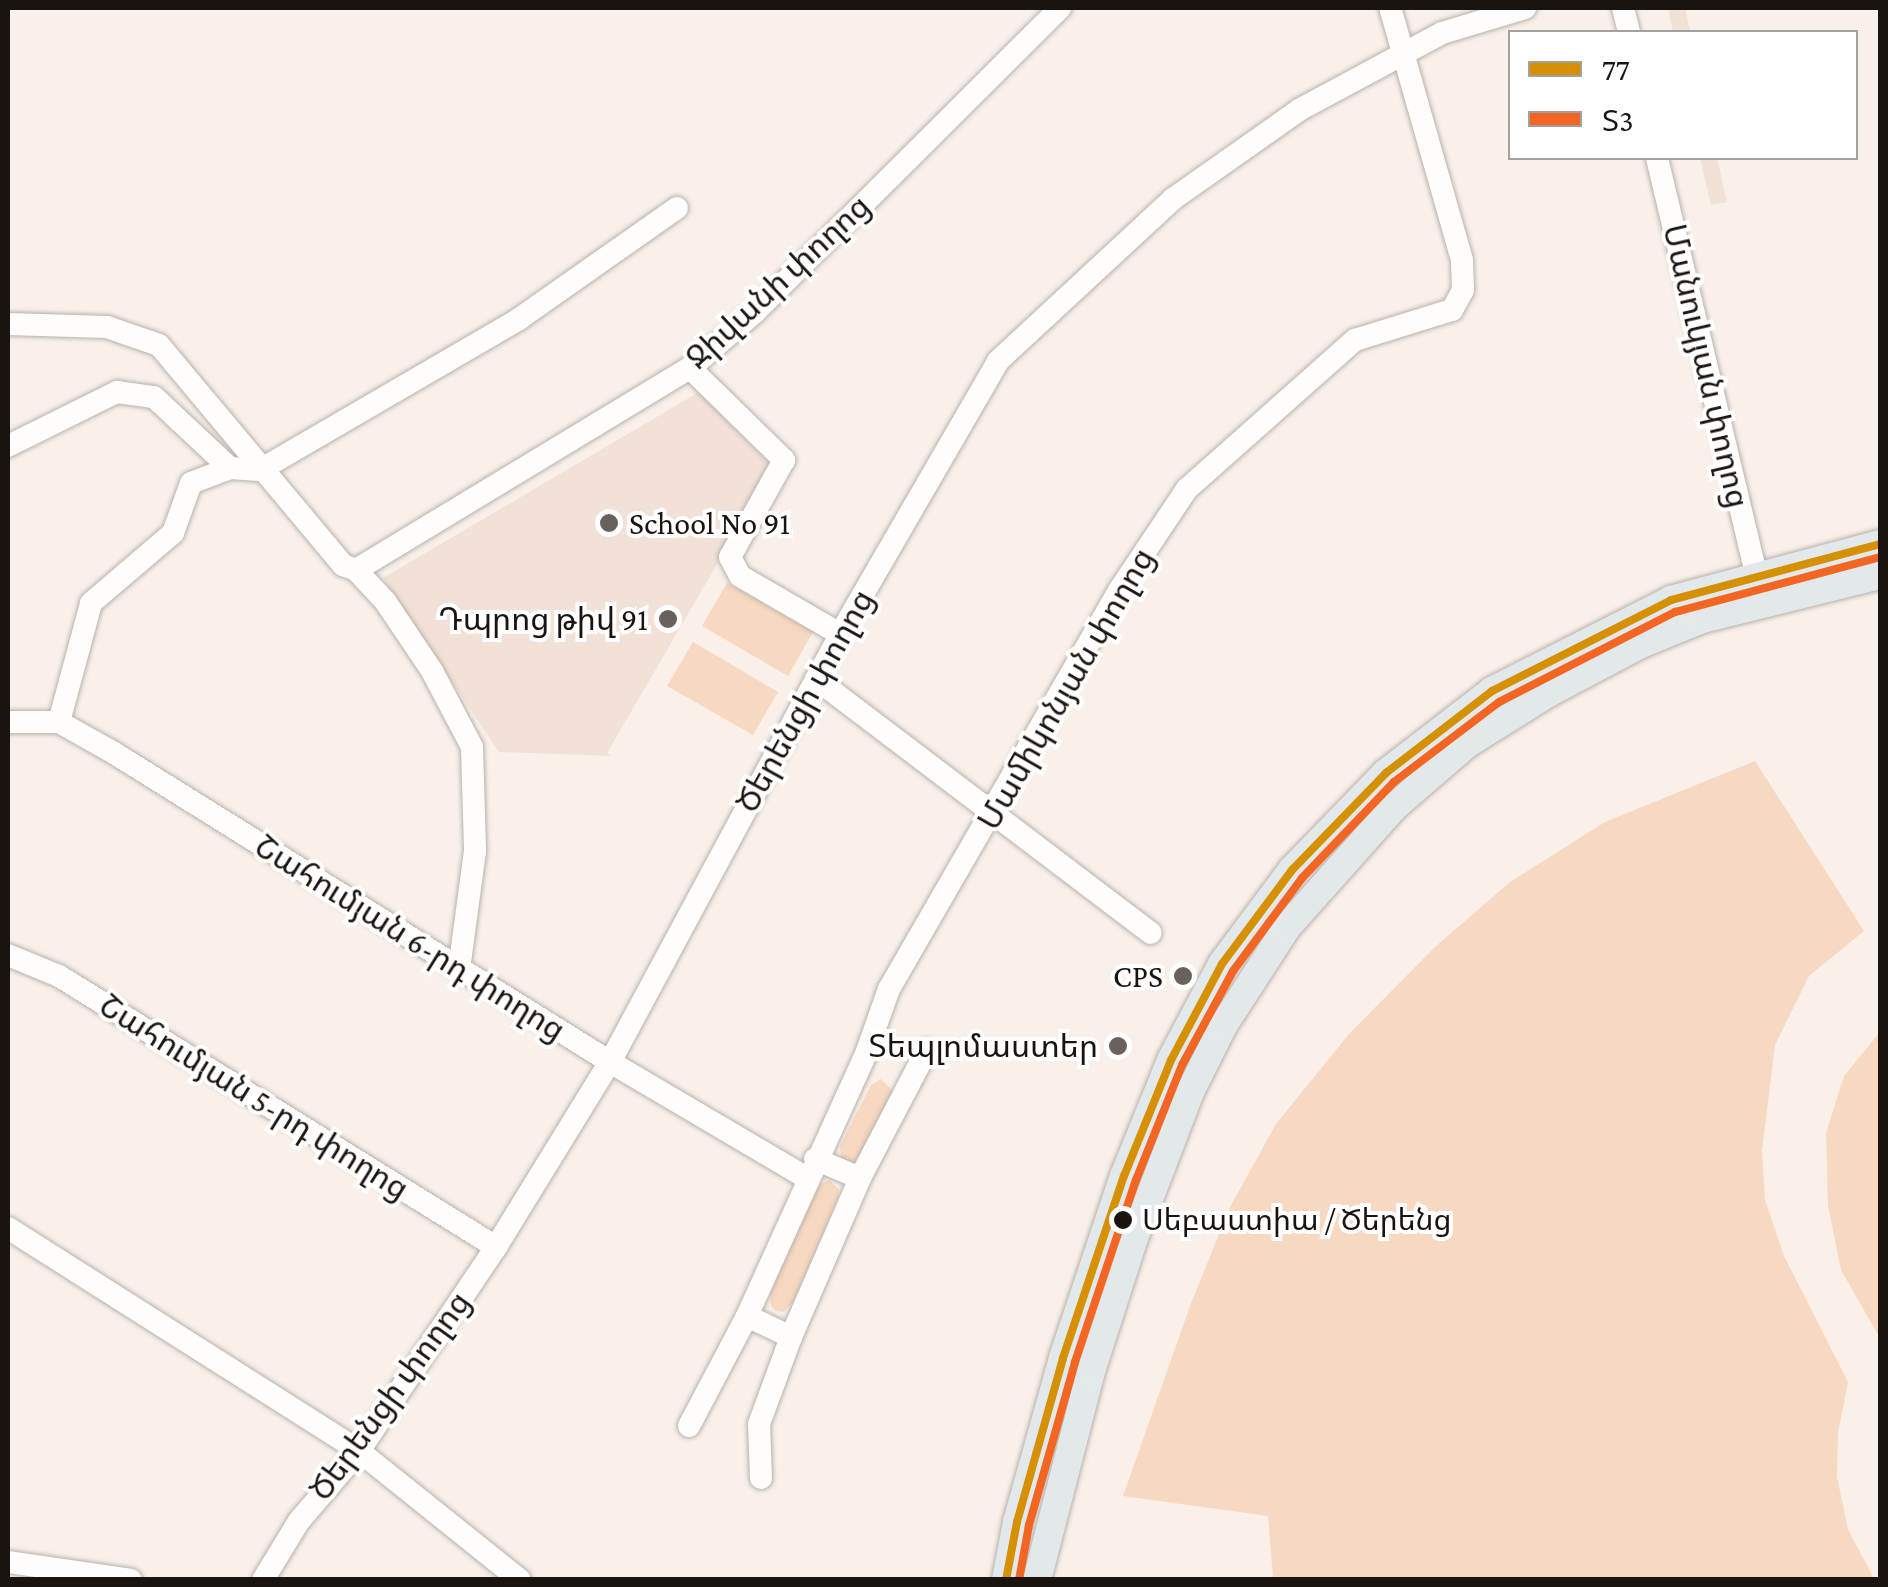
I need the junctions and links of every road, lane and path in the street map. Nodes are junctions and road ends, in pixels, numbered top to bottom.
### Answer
1 (1060, 8) edge
2 (1390, 8) edge
3 (1526, 8) edge
4 (1404, 52) junction
5 (1657, 160) edge
6 (676, 208) dead end
7 (8, 324) edge
8 (690, 368) junction
9 (8, 446) edge
10 (230, 468) junction
11 (260, 470) junction
12 (1880, 544) edge
13 (356, 570) junction
14 (1756, 575) junction
15 (1880, 575) edge
16 (840, 634) junction
17 (816, 679) junction
18 (8, 722) edge
19 (58, 722) junction
20 (993, 814) junction
21 (1150, 933) dead end
22 (8, 955) edge
23 (459, 969) junction
24 (927, 1050) dead end
25 (610, 1062) junction
26 (811, 1169) junction
27 (860, 1178) junction
28 (8, 1228) edge
29 (496, 1247) junction
30 (748, 1316) junction
31 (790, 1337) junction
32 (690, 1426) dead end
33 (358, 1452) junction
34 (761, 1478) dead end
35 (8, 1562) edge
36 (131, 1580) edge
37 (263, 1580) edge
38 (520, 1580) edge
39 (1006, 1580) edge
40 (1038, 1580) edge

1 - 8 street, Ջիվանի փողոց
2 - 4 street
3 - 4 street, Ծերենցի փողոց
4 - 16 street, Ծերենցի փողոց
4 - 20 street, Մամիկոնյան փողոց
5 - 14 street, Մանուկյան փողոց
6 - 11 street
7 - 11 street
8 - 13 street, Ջիվանի փողոց
8 - 16 street
9 - 10 street
10 - 11 street
10 - 19 street
11 - 13 street
12 - 14 main road
13 - 23 street
14 - 39 main road
15 - 40 main road
16 - 17 street, Ծերենցի փողոց
17 - 20 street
17 - 25 street, Ծերենցի փողոց
18 - 19 street
19 - 23 street, Շահումյան 6-րդ փողոց
20 - 21 street
20 - 26 street, Մամիկոնյան փողոց
22 - 29 street, Շահումյան 5-րդ փողոց
23 - 25 street, Շահումյան 6-րդ փողոց
24 - 27 street
25 - 26 street, Շահումյան 6-րդ փողոց
25 - 29 street, Ծերենցի փողոց
26 - 27 street, Շահումյան 6-րդ փողոց
26 - 30 street, Մամիկոնյան փողոց
27 - 31 street
28 - 33 street
29 - 33 street, Ծերենցի փողոց
30 - 31 street
30 - 32 street, Մամիկոնյան փողոց
31 - 34 street
33 - 37 street, Ծերենցի փողոց
33 - 38 street
35 - 36 street

